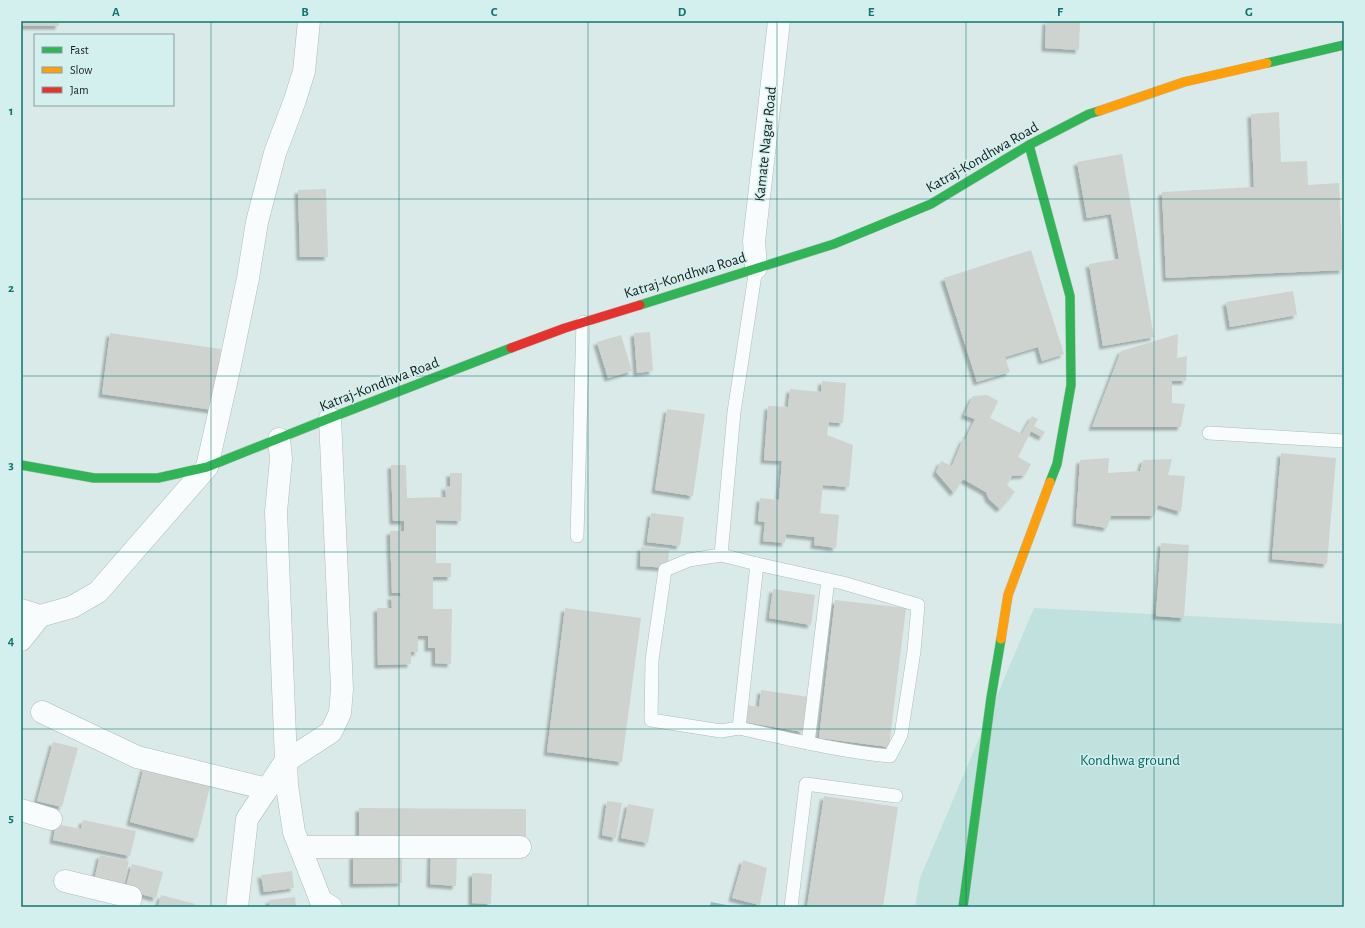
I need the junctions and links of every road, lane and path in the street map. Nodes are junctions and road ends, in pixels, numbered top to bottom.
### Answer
1 (309, 21) edge
2 (779, 21) edge
3 (1344, 45) edge
4 (1029, 145) junction
5 (756, 268) junction
6 (583, 322) junction
7 (330, 418) junction
8 (1209, 433) dead end
9 (279, 439) junction
10 (1344, 441) edge
11 (21, 465) edge
12 (208, 467) junction
13 (577, 536) dead end
14 (720, 555) junction
15 (757, 564) junction
16 (828, 580) junction
17 (30, 613) edge
18 (21, 640) edge
19 (42, 712) dead end
20 (739, 728) junction
21 (808, 743) junction
22 (285, 762) junction
23 (267, 789) junction
24 (896, 796) dead end
25 (21, 810) edge
26 (51, 819) dead end
27 (520, 847) dead end
28 (300, 848) junction
29 (66, 881) dead end
30 (128, 907) edge
31 (237, 907) edge
32 (330, 907) edge
33 (791, 907) edge
34 (963, 907) edge

1 - 12 street
2 - 5 street, Kamate Nagar Road
3 - 4 main road, Katraj-Kondhwa Road
4 - 5 main road, Katraj-Kondhwa Road
4 - 34 main road
5 - 6 main road, Katraj-Kondhwa Road
5 - 14 lane
6 - 7 main road, Katraj-Kondhwa Road
6 - 13 lane
7 - 9 main road, Katraj-Kondhwa Road
7 - 22 street
8 - 10 lane
9 - 12 main road, Katraj-Kondhwa Road
9 - 22 street
11 - 12 main road, Katraj-Kondhwa Road
12 - 17 street
14 - 15 lane
14 - 20 lane
15 - 16 lane
15 - 20 lane
16 - 21 lane
16 - 21 lane
17 - 18 street
19 - 23 street
20 - 21 lane
22 - 23 street
22 - 28 street
23 - 31 street
24 - 33 lane
25 - 26 street
27 - 28 street
28 - 32 street
29 - 30 street

